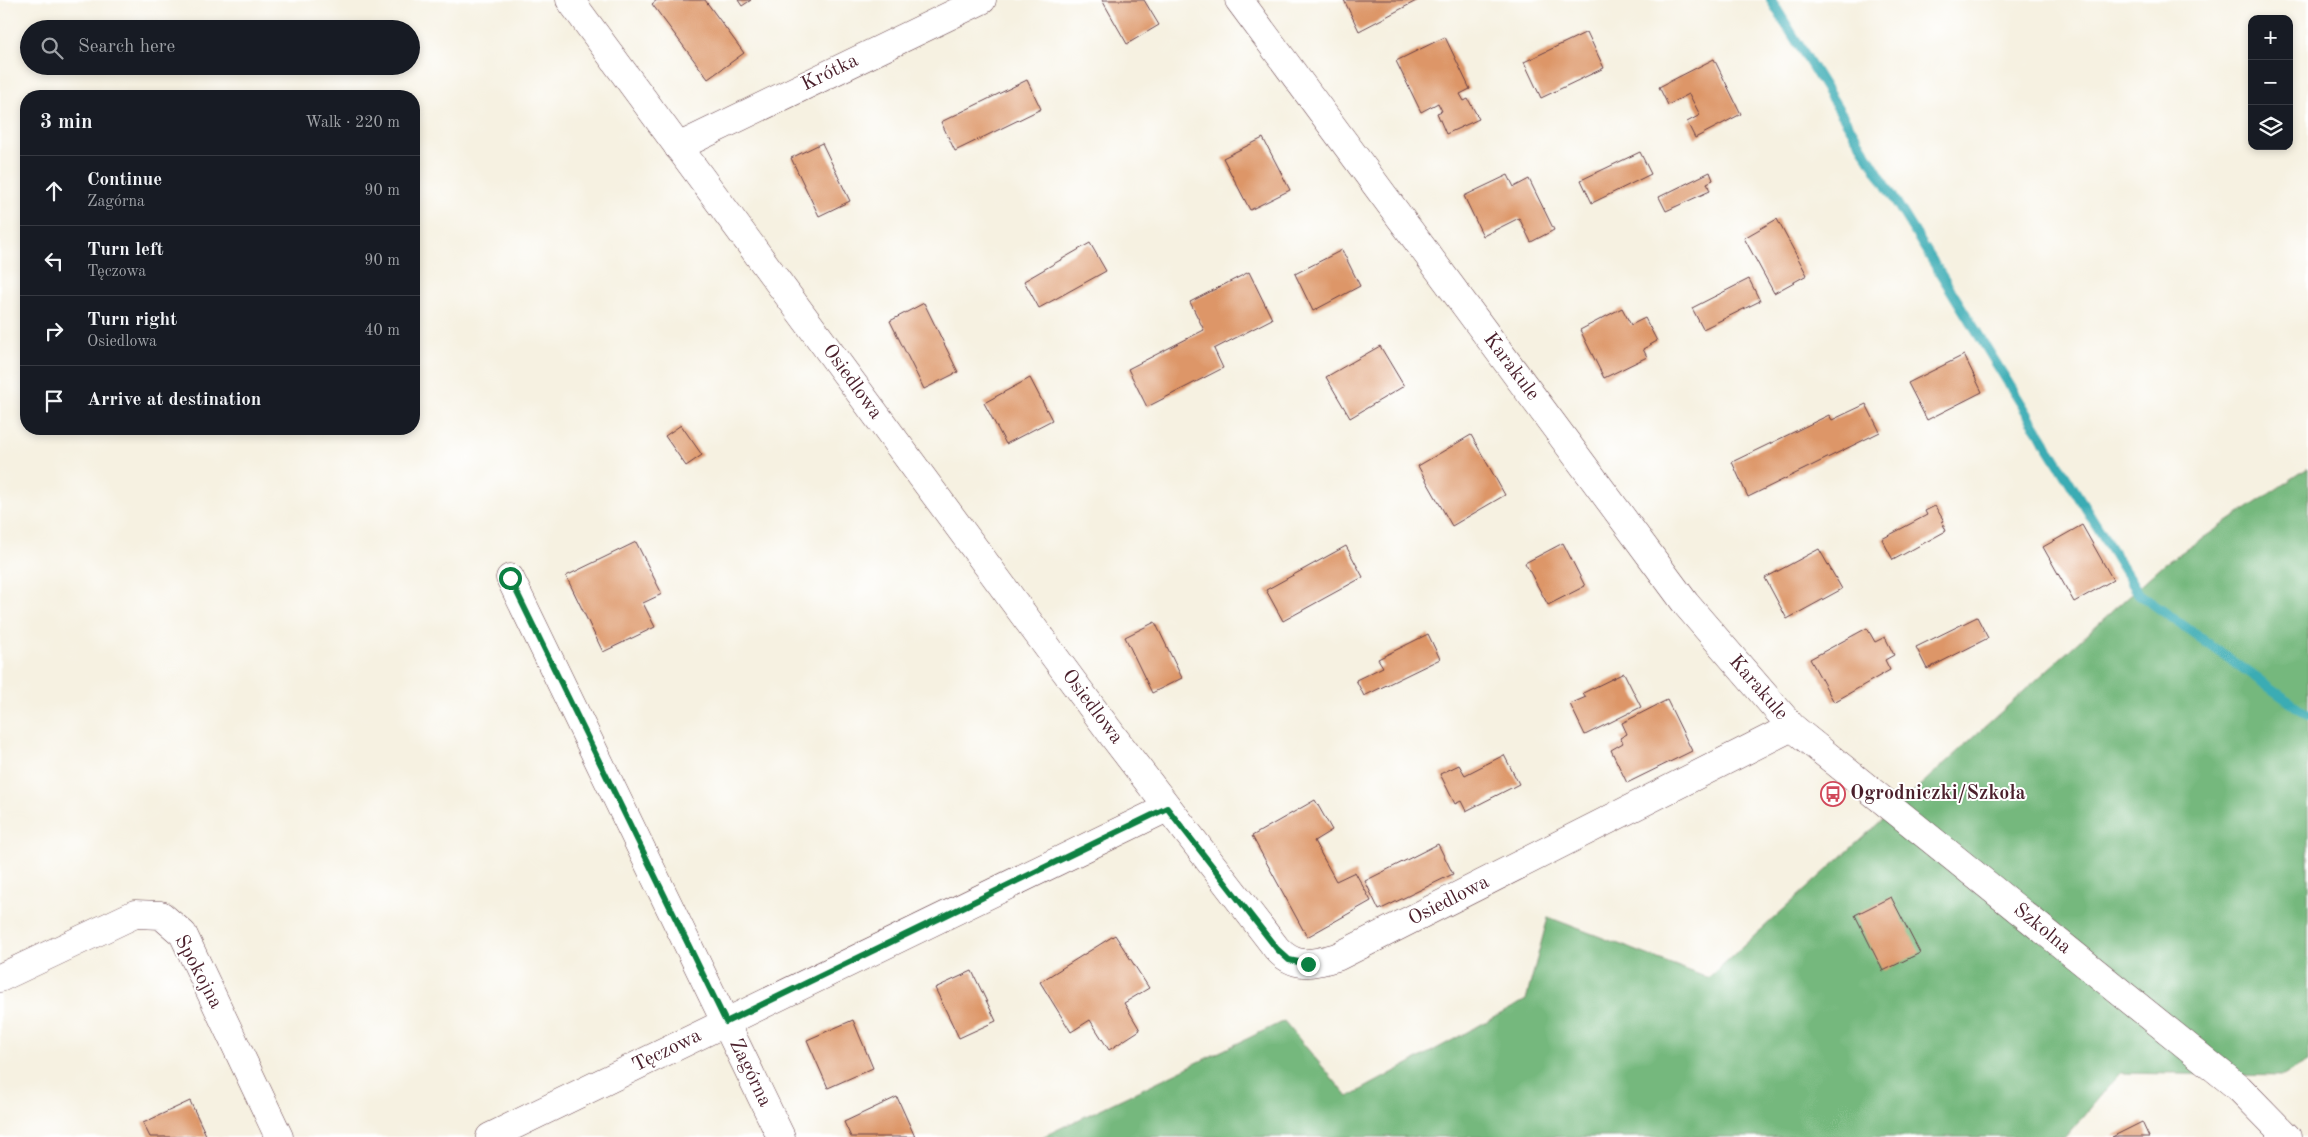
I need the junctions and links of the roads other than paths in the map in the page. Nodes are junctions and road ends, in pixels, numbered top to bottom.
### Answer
1 (570, 0) edge
2 (982, 0) edge
3 (1239, 0) edge
4 (678, 147) junction
5 (510, 578) dead end
6 (1792, 727) junction
7 (1167, 808) junction
8 (0, 978) edge
9 (726, 1022) junction
10 (279, 1137) edge
11 (490, 1137) edge
12 (781, 1137) edge
13 (2287, 1137) edge

1 - 4 street, Osiedlowa
2 - 4 street, Krótka
3 - 6 street, Karakule
4 - 7 street, Osiedlowa
5 - 9 street, Zagórna
6 - 7 street, Osiedlowa
6 - 13 street, Szkolna
7 - 9 street, Tęczowa
8 - 10 street, Spokojna
9 - 11 street, Tęczowa
9 - 12 street, Zagórna

